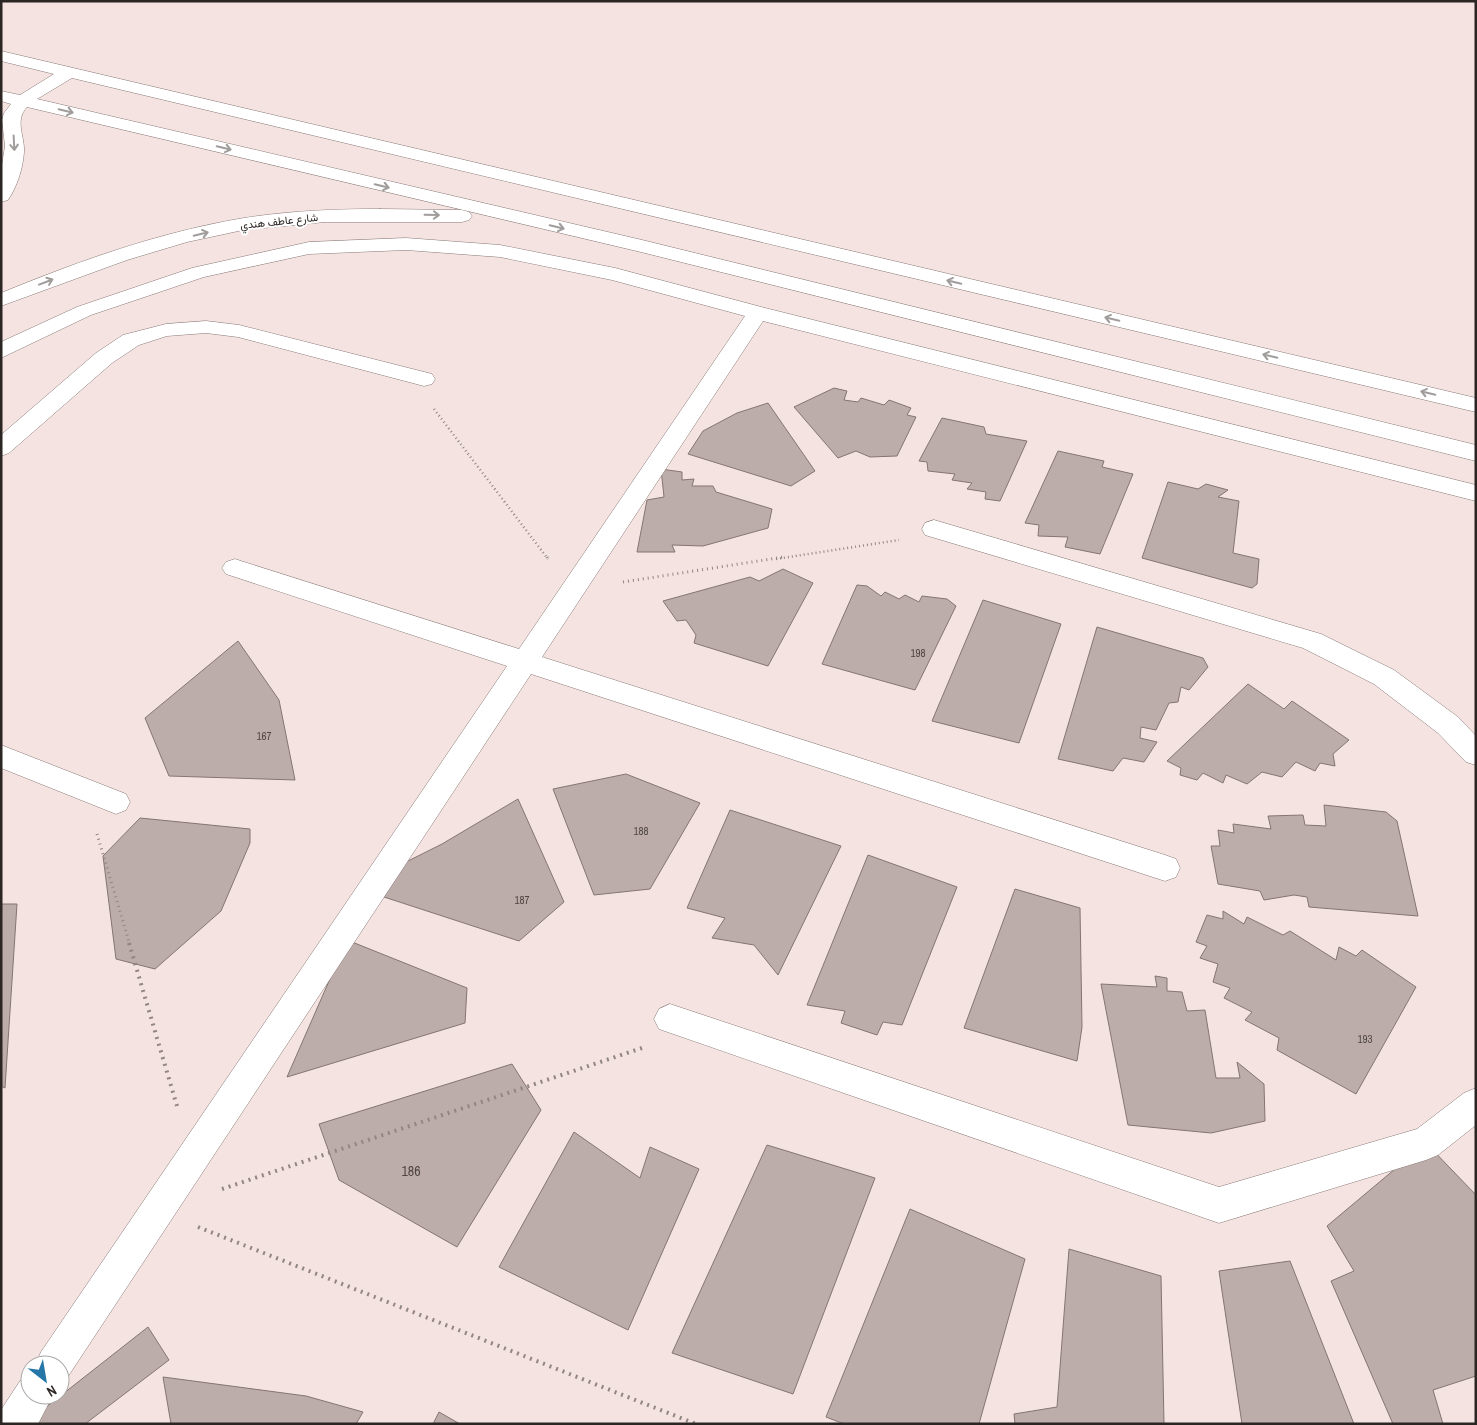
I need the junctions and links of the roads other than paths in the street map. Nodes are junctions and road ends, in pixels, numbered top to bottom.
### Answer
1 (1, 56) edge
2 (70, 72) junction
3 (1, 96) edge
4 (23, 101) junction
5 (554, 188) junction
6 (1, 196) edge
7 (516, 217) junction
8 (1, 300) edge
9 (758, 313) junction
10 (1, 351) edge
11 (424, 378) dead end
12 (1476, 405) edge
13 (1, 448) edge
14 (1476, 453) edge
15 (1476, 493) edge
16 (934, 529) dead end
17 (235, 568) dead end
18 (524, 662) junction
19 (1476, 754) edge
20 (1, 756) edge
21 (116, 802) dead end
22 (1165, 868) dead end
23 (684, 1024) road end
24 (1476, 1104) edge
25 (61, 1355) edge
26 (27, 1405) edge
27 (15, 1424) edge

1 - 2 street
2 - 4 street
2 - 5 street
3 - 4 street
4 -> 6 street
4 -> 7 street
5 - 7 street, شارع عاطف هندي
12 -> 5 street
8 -> 7 street, شارع عاطف هندي
7 -> 14 street
9 - 10 street
9 - 15 street
9 - 18 street
11 - 13 street
16 - 19 street
17 - 18 street
18 - 22 street
18 - 25 street
20 - 21 street
23 - 24 street
26 - 27 street

